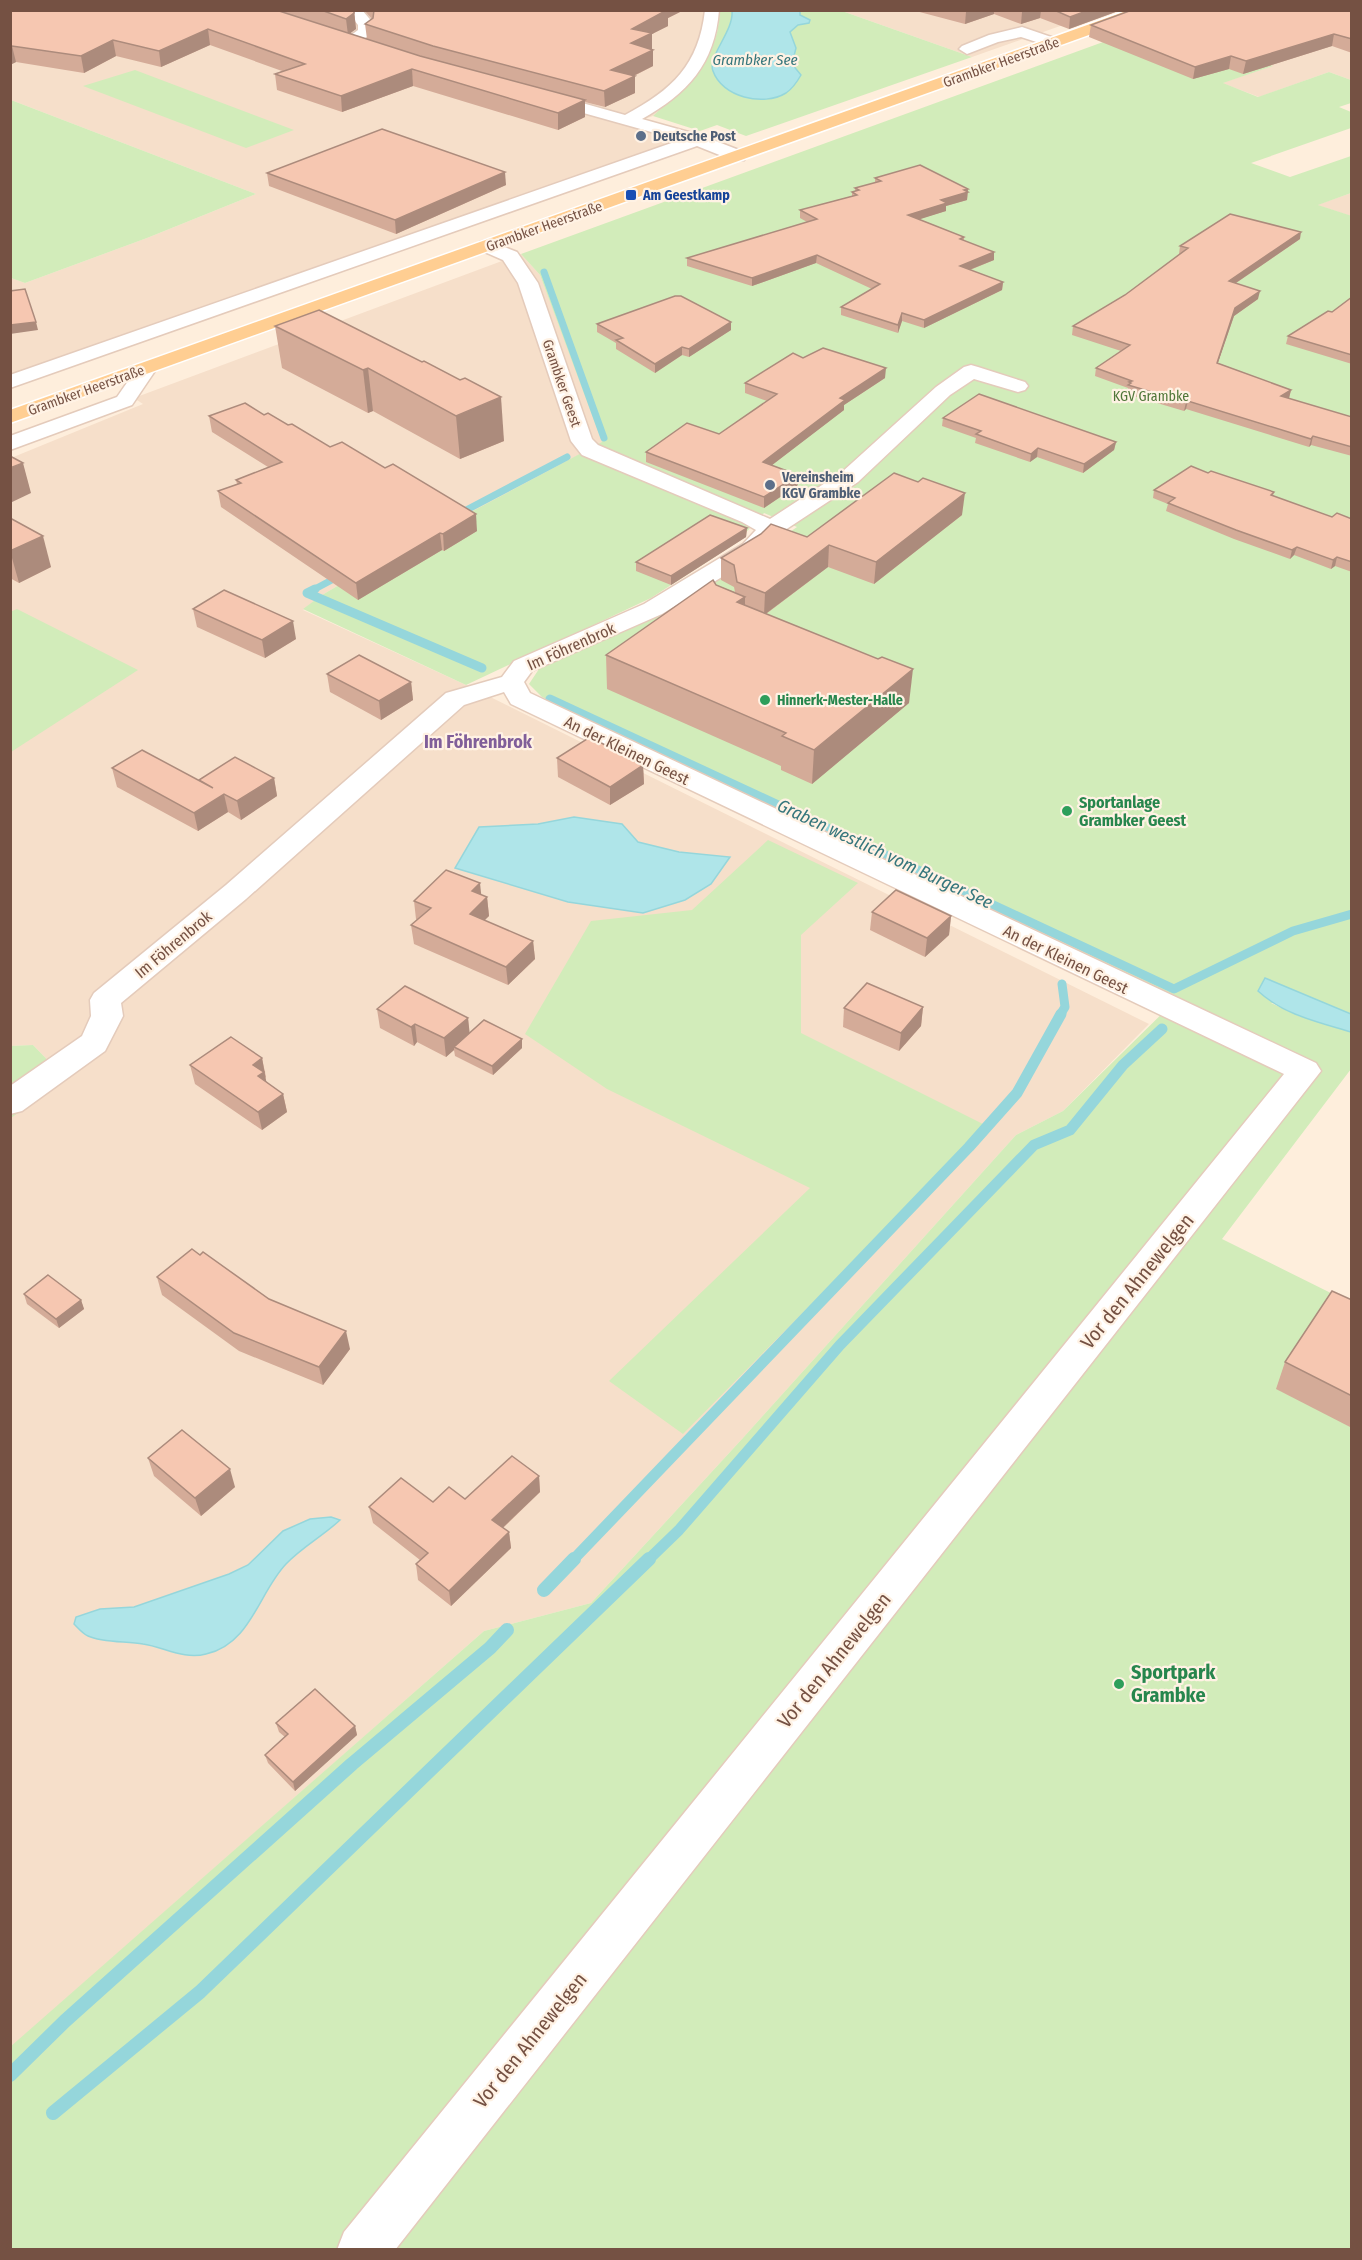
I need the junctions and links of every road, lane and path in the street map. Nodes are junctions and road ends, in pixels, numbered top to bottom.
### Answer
1 (353, 10) edge
2 (712, 10) edge
3 (1145, 10) edge
4 (330, 35) edge
5 (350, 42) junction
6 (1055, 43) junction
7 (373, 49) edge
8 (967, 49) dead end
9 (524, 92) edge
10 (628, 120) junction
11 (697, 140) junction
12 (738, 156) junction
13 (486, 246) junction
14 (147, 368) junction
15 (10, 382) edge
16 (1018, 386) dead end
17 (10, 417) edge
18 (10, 444) edge
19 (771, 529) junction
20 (697, 582) junction
21 (722, 591) edge
22 (511, 682) junction
23 (1305, 1071) joint
24 (10, 1103) edge
25 (362, 2250) edge

1 - 5 street
2 - 10 street
3 - 6 main road, Grambker Heerstraße
4 - 5 street
5 - 7 street
6 - 8 street
6 - 12 main road, Grambker Heerstraße
9 - 10 street
10 - 11 street
11 - 12 street
11 - 15 street, Grambker Heerstraße
12 - 13 main road, Grambker Heerstraße
13 - 14 main road, Grambker Heerstraße
13 - 19 street, Grambker Geest
14 - 17 main road, Grambker Heerstraße
14 - 18 street
16 - 19 street, Im Föhrenbrok
19 - 20 street, Im Föhrenbrok
20 - 21 street
20 - 22 street, Im Föhrenbrok
22 - 23 street, An der Kleinen Geest
22 - 24 street, Im Föhrenbrok
23 - 25 street, Vor den Ahnewelgen

